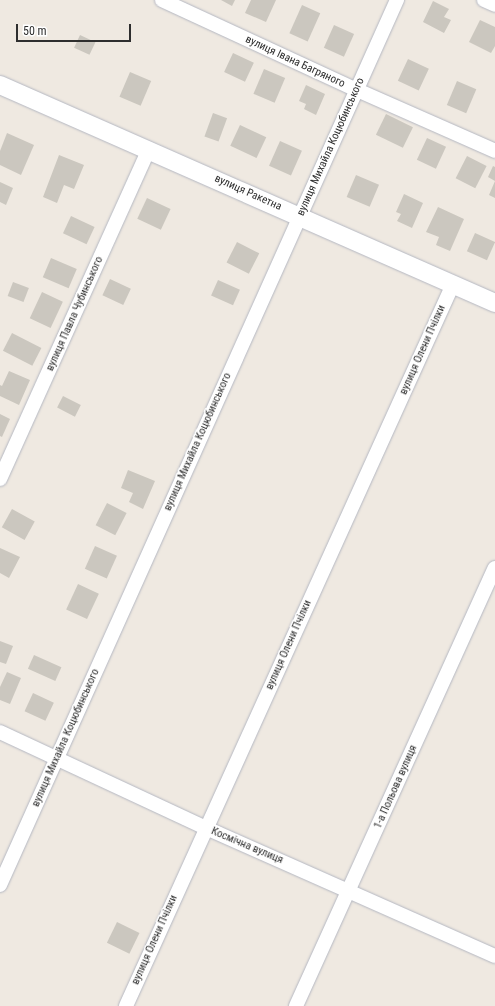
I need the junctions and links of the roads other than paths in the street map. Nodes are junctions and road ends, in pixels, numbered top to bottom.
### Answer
1 (162, 0) edge
2 (397, 0) edge
3 (484, 0) edge
4 (495, 5) edge
5 (1, 90) edge
6 (357, 90) junction
7 (149, 149) junction
8 (495, 150) edge
9 (299, 216) junction
10 (453, 284) junction
11 (495, 303) edge
12 (0, 479) edge
13 (495, 568) edge
14 (0, 732) edge
15 (57, 758) junction
16 (206, 828) junction
17 (0, 885) edge
18 (349, 889) junction
19 (495, 956) edge
20 (126, 1006) edge
21 (296, 1006) edge

1 - 6 street, вулиця Івана Багряного
2 - 6 street, вулиця Михайла Коцюбинського
3 - 4 street
5 - 7 street, вулиця Ракетна
6 - 8 street, вулиця Івана Багряного
6 - 9 street, вулиця Михайла Коцюбинського
7 - 9 street, вулиця Ракетна
7 - 12 street, вулиця Павла Чубинського
9 - 10 street, вулиця Ракетна
9 - 15 street, вулиця Михайла Коцюбинського
10 - 11 street, вулиця Ракетна
10 - 16 street, вулиця Олени Пчілки
13 - 18 street, 1-а Польова вулиця
14 - 15 street, Космічна вулиця
15 - 16 street, Космічна вулиця
15 - 17 street, вулиця Михайла Коцюбинського
16 - 18 street, Космічна вулиця
16 - 20 street, вулиця Олени Пчілки
18 - 19 street, Космічна вулиця
18 - 21 street, 1-а Польова вулиця

